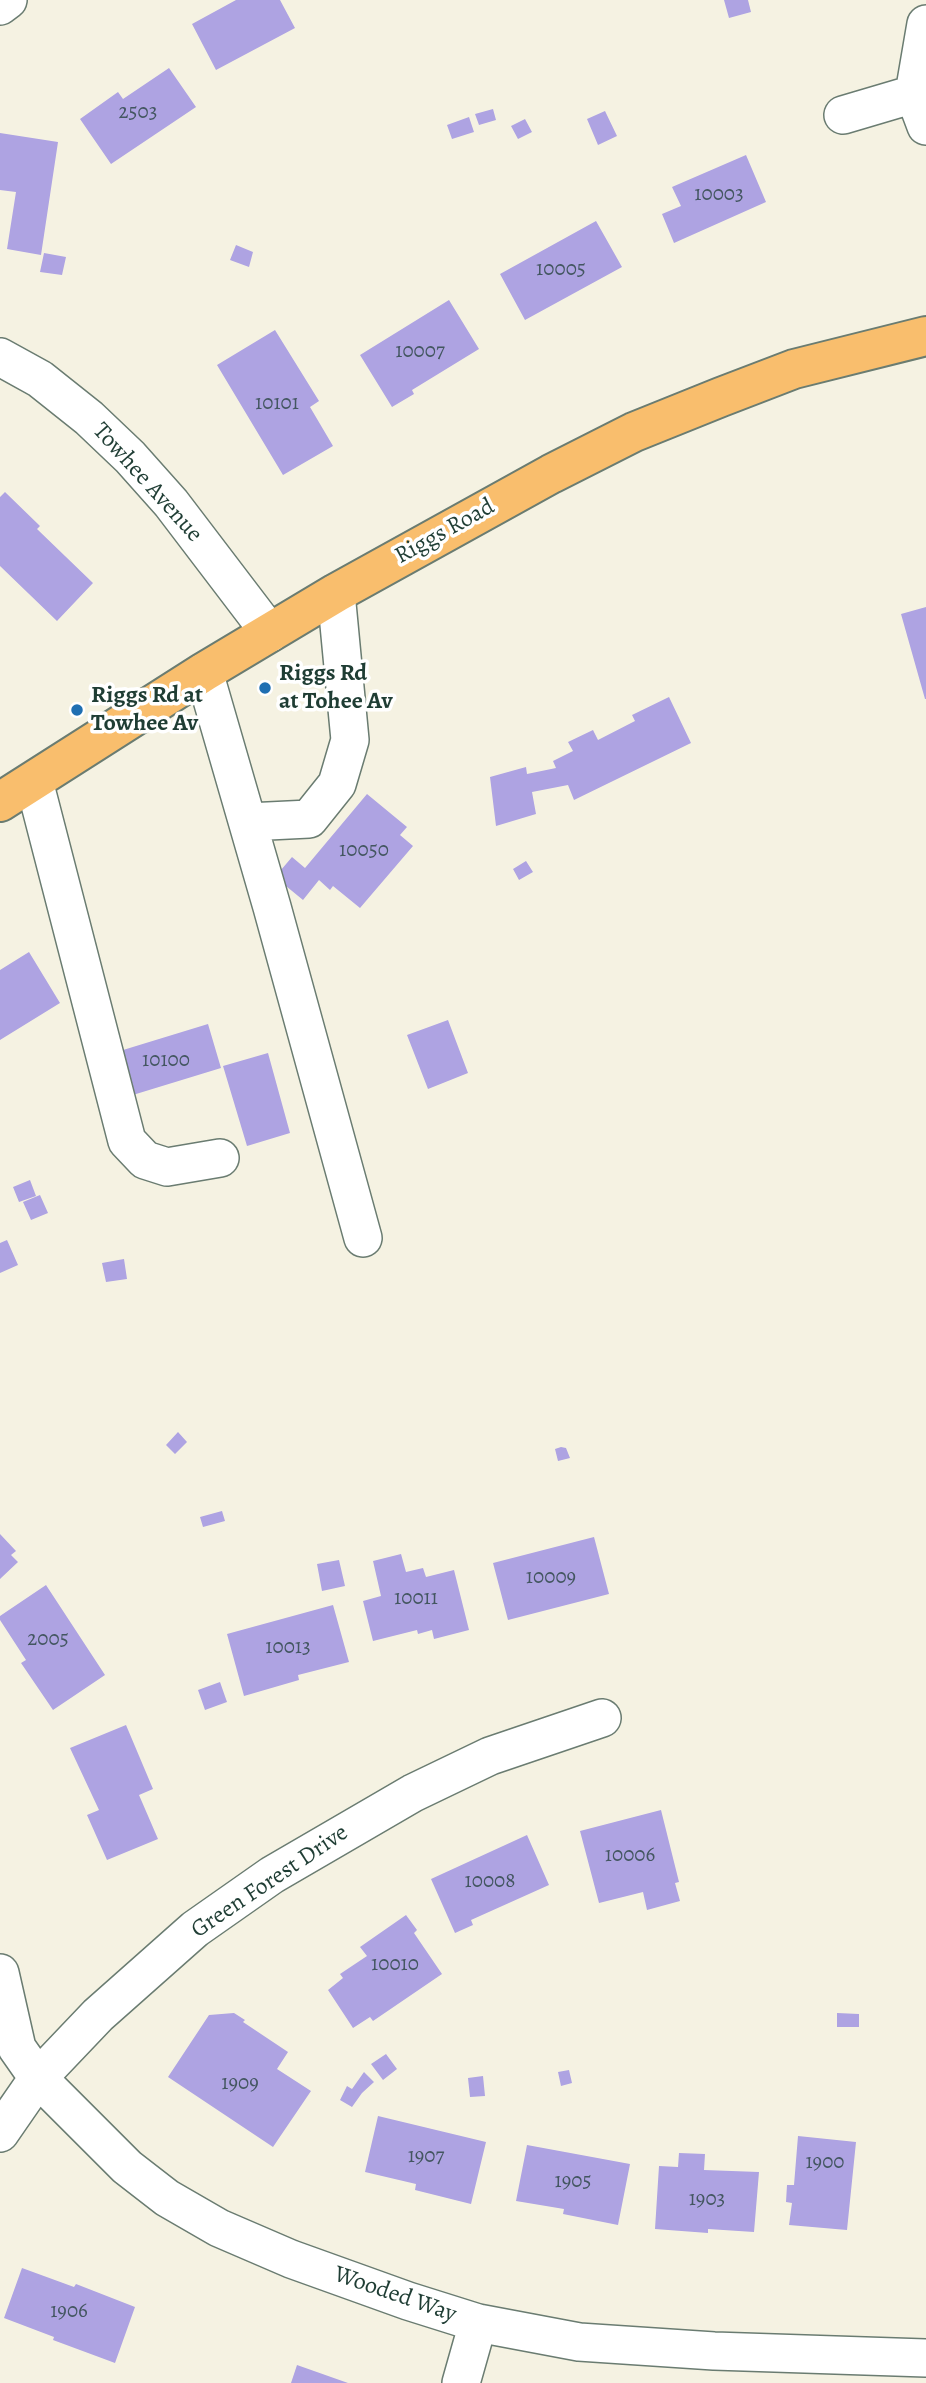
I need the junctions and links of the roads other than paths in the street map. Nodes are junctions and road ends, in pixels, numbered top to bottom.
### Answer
1 (8, 0) edge
2 (0, 6) edge
3 (926, 24) edge
4 (922, 103) edge
5 (843, 115) dead end
6 (926, 336) edge
7 (0, 357) edge
8 (336, 593) junction
9 (270, 634) junction
10 (204, 672) junction
11 (34, 781) junction
12 (0, 803) edge
13 (248, 822) junction
14 (219, 1158) dead end
15 (363, 1238) dead end
16 (602, 1718) dead end
17 (0, 1973) edge
18 (38, 2078) junction
19 (0, 2133) edge
20 (478, 2323) junction
21 (926, 2358) edge
22 (461, 2383) edge

1 - 2 street
3 - 4 street
4 - 5 street
6 - 8 main road, Riggs Road
7 - 9 street, Towhee Avenue
8 - 9 main road, Riggs Road
8 - 13 street
9 - 10 main road, Riggs Road
10 - 11 main road, Riggs Road
10 - 13 street
11 - 12 main road, Riggs Road
11 - 14 street
13 - 15 street
16 - 18 street, Green Forest Drive
17 - 18 street, Wooded Way
18 - 19 street, Green Forest Drive
18 - 20 street, Wooded Way
20 - 21 street, Wooded Way
20 - 22 street

